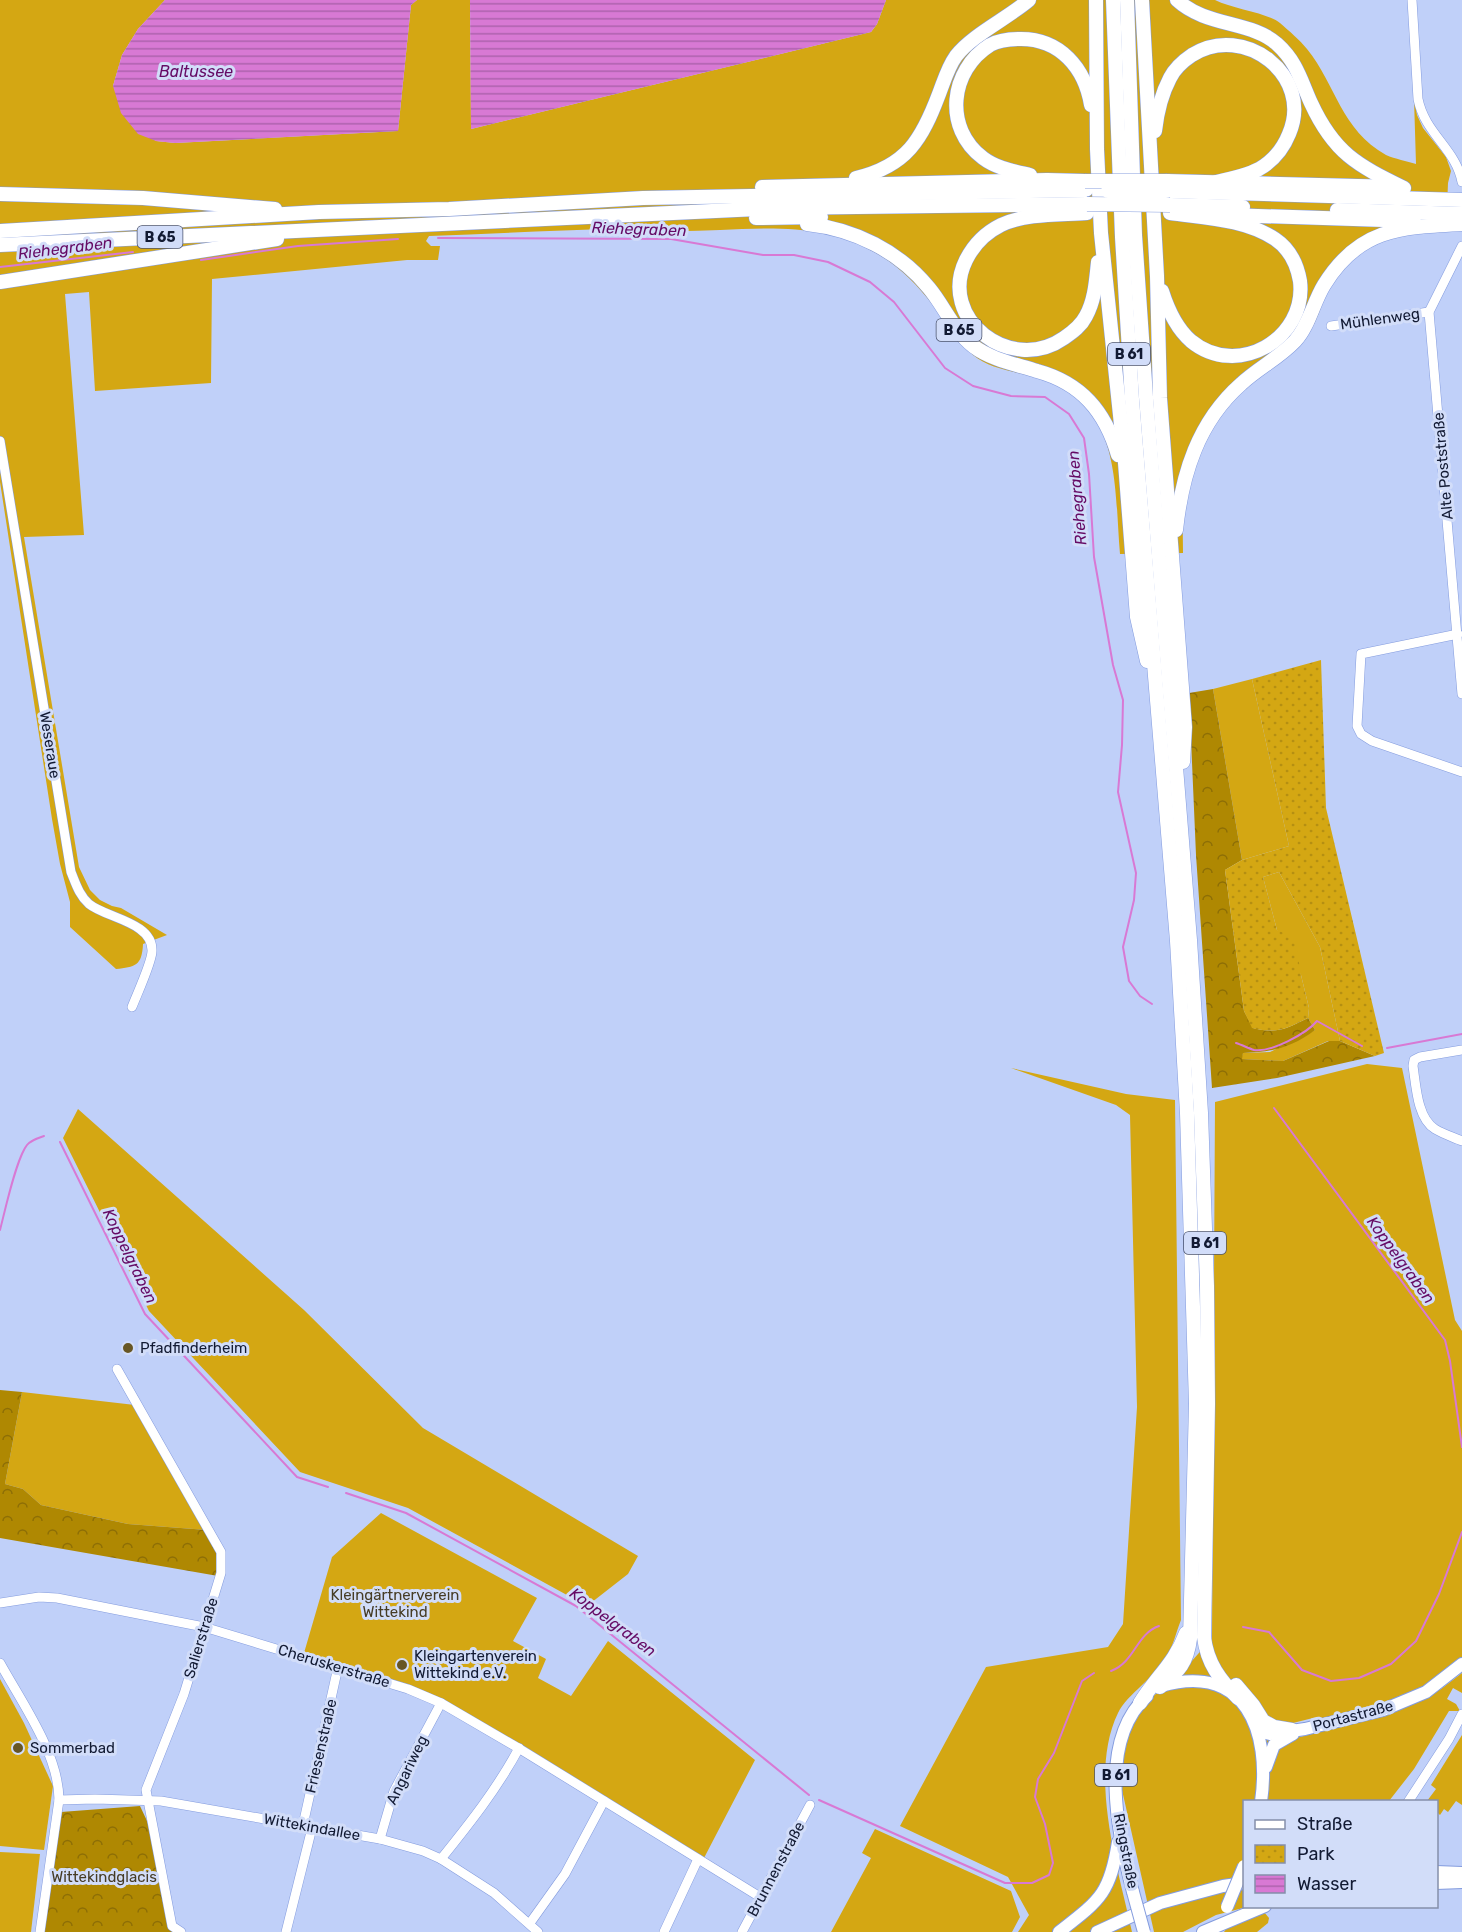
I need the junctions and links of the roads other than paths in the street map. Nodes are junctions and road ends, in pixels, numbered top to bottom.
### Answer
1 (1029, 0) edge
2 (1096, 0) edge
3 (1113, 0) edge
4 (1127, 0) edge
5 (1142, 0) edge
6 (1177, 0) edge
7 (1412, 0) edge
8 (1097, 149) junction
9 (1151, 155) junction
10 (1047, 180) junction
11 (1216, 182) junction
12 (1462, 182) edge
13 (834, 184) junction
14 (1404, 188) junction
15 (1462, 191) edge
16 (0, 194) edge
17 (1446, 194) junction
18 (1086, 197) junction
19 (1168, 197) junction
20 (643, 198) junction
21 (1462, 200) edge
22 (319, 212) junction
23 (1462, 214) edge
24 (587, 217) junction
25 (751, 218) junction
26 (1444, 220) junction
27 (1462, 223) edge
28 (320, 230) junction
29 (0, 231) edge
30 (1101, 233) junction
31 (0, 245) edge
32 (1462, 246) edge
33 (1157, 276) junction
34 (0, 282) edge
35 (1429, 312) junction
36 (1331, 326) dead end
37 (0, 441) edge
38 (1126, 489) junction
39 (1173, 562) junction
40 (1458, 634) junction
41 (1460, 656) edge
42 (1462, 694) edge
43 (1157, 708) junction
44 (1462, 772) edge
45 (1180, 809) junction
46 (132, 1007) dead end
47 (1462, 1050) edge
48 (1462, 1141) edge
49 (117, 1369) dead end
50 (0, 1603) edge
51 (1190, 1620) junction
52 (204, 1627) junction
53 (1207, 1652) junction
54 (0, 1663) edge
55 (1462, 1664) edge
56 (338, 1667) junction
57 (1160, 1687) junction
58 (1238, 1698) junction
59 (441, 1703) junction
60 (1140, 1703) junction
61 (1462, 1714) edge
62 (1298, 1730) junction
63 (1258, 1731) junction
64 (519, 1748) junction
65 (1263, 1774) junction
66 (59, 1800) junction
67 (147, 1800) junction
68 (1260, 1800) edge
69 (1409, 1800) edge
70 (604, 1801) junction
71 (810, 1806) dead end
72 (307, 1826) junction
73 (1119, 1828) junction
74 (380, 1839) junction
75 (441, 1859) junction
76 (698, 1859) junction
77 (1243, 1871) edge
78 (1438, 1871) edge
79 (1457, 1872) edge
80 (1462, 1882) edge
81 (1243, 1883) edge
82 (1438, 1883) edge
83 (760, 1897) junction
84 (1261, 1908) edge
85 (530, 1923) junction
86 (1217, 1928) edge
87 (40, 1932) edge
88 (181, 1932) edge
89 (286, 1932) edge
90 (538, 1932) edge
91 (664, 1932) edge
92 (742, 1932) edge
93 (1059, 1932) edge
94 (1097, 1932) edge
95 (1144, 1932) edge
96 (1203, 1932) edge

1 - 13 highway
2 - 8 highway
3 - 43 highway, B 61
4 - 45 highway, B 61
5 - 9 highway
6 - 14 highway
7 - 12 street
8 - 10 highway
8 - 30 highway
9 - 11 highway, B 65
9 - 33 highway, B 65
10 - 13 highway, B 65
10 - 18 highway, B 65
11 - 14 highway
11 - 19 highway, B 65
13 - 20 highway, B 65
14 - 17 highway
15 - 17 highway
16 - 22 highway
17 - 19 highway
17 - 21 highway
18 - 19 highway, bridge
18 - 19 highway, B 65, bridge
18 - 20 highway
18 - 24 highway
18 - 25 highway
18 - 30 highway
19 - 26 highway
19 - 33 highway
20 - 22 highway, B 65
22 - 29 highway, B 65
23 - 26 highway
24 - 25 highway, B 65
24 - 28 highway, B 65
25 - 38 highway, B 65
26 - 27 highway
26 - 39 highway
28 - 31 highway, B 65
28 - 34 highway
30 - 38 highway
32 - 35 street
33 - 39 highway, B 65
35 - 36 street, Mühlenweg
35 - 40 street, Alte Poststraße
37 - 46 street, Weseraue
38 - 43 highway, B 65
39 - 45 highway, B 65
40 - 41 street, Alte Poststraße
40 - 44 street
41 - 42 street, Alte Poststraße
43 - 51 highway, B 61
45 - 53 highway, B 61
47 - 48 street
49 - 52 street, Salierstraße
50 - 52 street, Cheruskerstraße
51 - 57 highway, B 61
51 - 60 highway
52 - 56 street, Cheruskerstraße
52 - 67 street, Salierstraße
53 - 58 highway, B 61
53 - 62 highway
54 - 66 street
55 - 62 main road, Portastraße
56 - 59 street, Cheruskerstraße
56 - 72 street, Friesenstraße
57 - 58 main road, Ringstraße / B 61
57 - 60 main road, Ringstraße / B 61
58 - 63 main road, B 61
59 - 64 street, Cheruskerstraße
59 - 74 street, Angariweg
60 - 73 main road, Ringstraße / B 61
61 - 69 street
62 - 63 main road, Portastraße
62 - 65 main road, Portastraße
63 - 65 main road, B 61
64 - 70 street, Cheruskerstraße
64 - 75 street
65 - 68 main road, B 61
66 - 67 street, Wittekindallee
66 - 87 street
67 - 72 street, Wittekindallee
67 - 88 street, Salierstraße
70 - 76 street, Cheruskerstraße
70 - 85 street
71 - 83 street, Brunnenstraße
72 - 74 street, Wittekindallee
72 - 89 street, Friesenstraße
73 - 93 main road
73 - 95 main road, Ringstraße / B 61, bridge
74 - 75 street, Wittekindallee
75 - 85 street, Wittekindallee
76 - 83 street, Cheruskerstraße
76 - 91 street
77 - 86 main road, bridge
78 - 79 main road
80 - 82 main road
81 - 94 main road
83 - 92 street, Brunnenstraße
84 - 86 main road
85 - 90 street, Wittekindallee
86 - 96 main road

